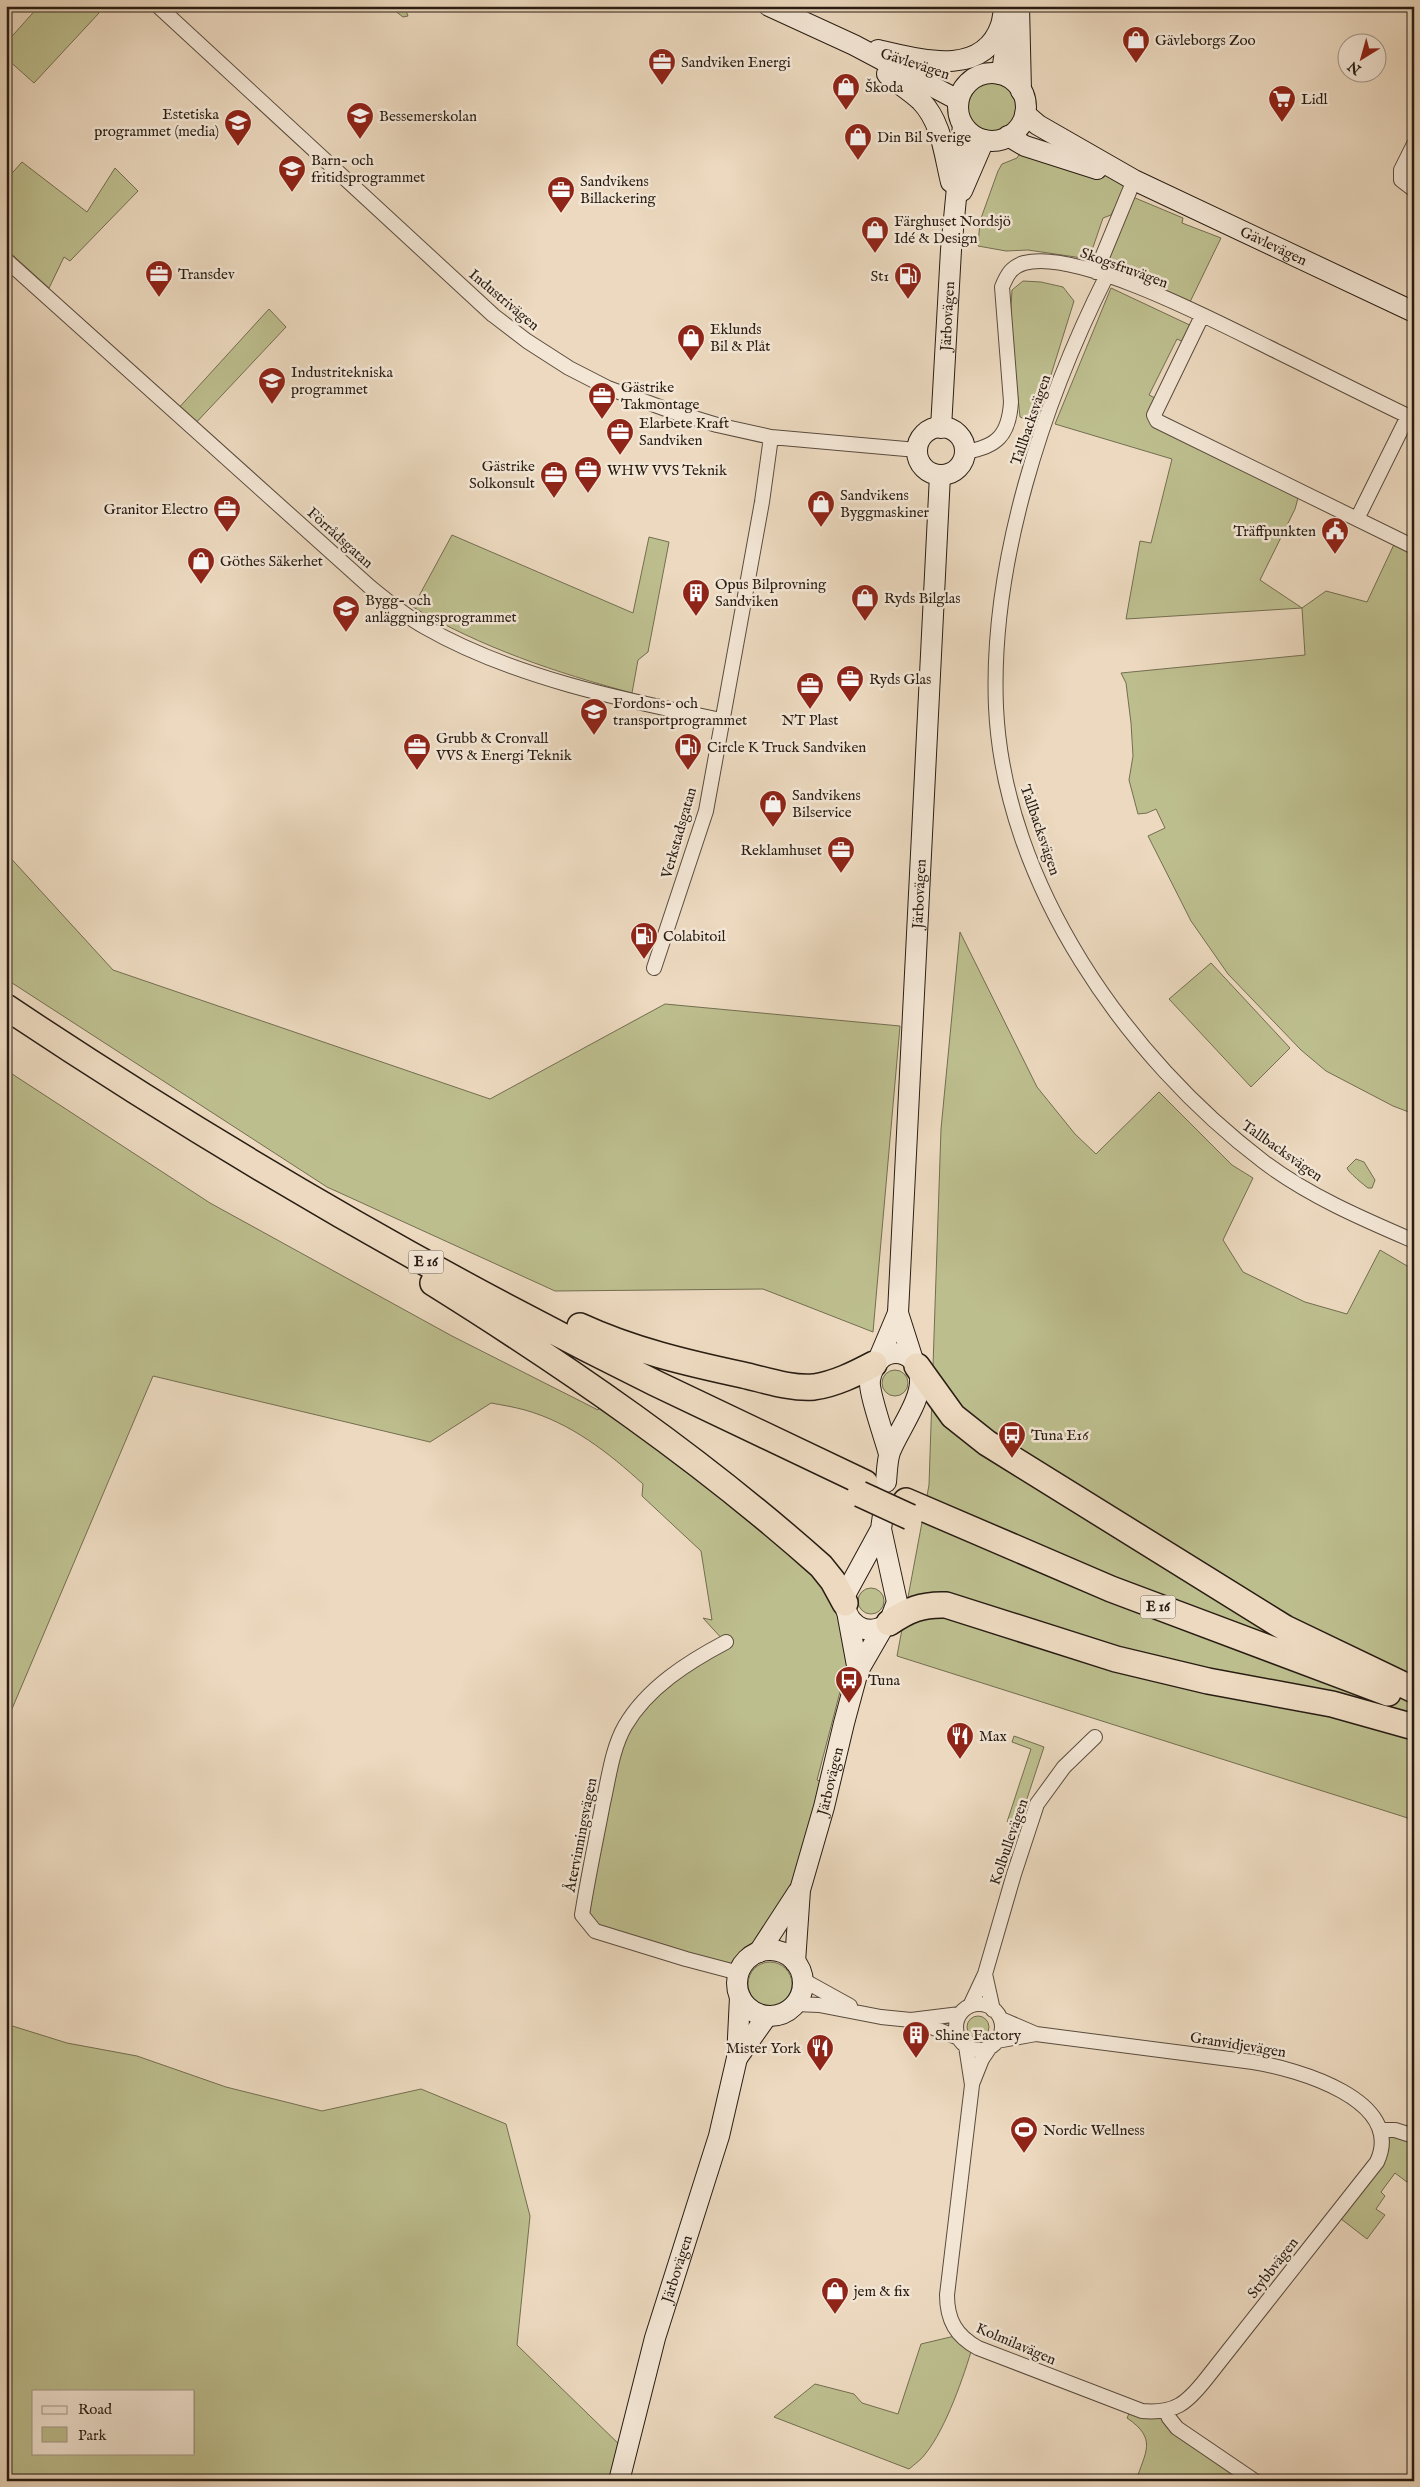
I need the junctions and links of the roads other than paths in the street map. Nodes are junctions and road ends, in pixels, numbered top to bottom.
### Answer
1 (158, 6) edge
2 (768, 6) edge
3 (1005, 6) edge
4 (1010, 6) edge
5 (1019, 6) edge
6 (854, 45) junction
7 (1000, 74) junction
8 (977, 76) junction
9 (1021, 91) junction
10 (958, 100) junction
11 (1025, 114) junction
12 (963, 125) junction
13 (1008, 136) junction
14 (984, 140) junction
15 (1414, 144) edge
16 (1134, 180) junction
17 (1414, 190) edge
18 (956, 204) junction
19 (6, 260) edge
20 (1102, 274) junction
21 (1414, 312) edge
22 (1202, 316) junction
23 (1411, 417) edge
24 (941, 428) junction
25 (772, 437) junction
26 (917, 450) junction
27 (965, 452) junction
28 (940, 475) junction
29 (1357, 519) junction
30 (1414, 546) edge
31 (721, 720) junction
32 (654, 968) dead end
33 (6, 1007) edge
34 (6, 1022) edge
35 (1414, 1241) edge
36 (380, 1244) junction
37 (898, 1313) junction
38 (877, 1361) junction
39 (915, 1363) junction
40 (889, 1454) junction
41 (870, 1486) junction
42 (908, 1509) junction
43 (846, 1610) junction
44 (887, 1625) junction
45 (726, 1642) dead end
46 (858, 1671) junction
47 (1414, 1690) edge
48 (1414, 1702) edge
49 (1414, 1714) edge
50 (1414, 1727) edge
51 (1095, 1737) dead end
52 (800, 1890) junction
53 (759, 1952) junction
54 (795, 1962) junction
55 (739, 1973) junction
56 (985, 1974) junction
57 (802, 1980) junction
58 (740, 1997) junction
59 (795, 2004) junction
60 (965, 2010) junction
61 (864, 2012) junction
62 (997, 2014) junction
63 (766, 2016) junction
64 (911, 2020) junction
65 (1036, 2034) junction
66 (962, 2042) junction
67 (994, 2044) junction
68 (737, 2058) junction
69 (972, 2085) junction
70 (1382, 2130) junction
71 (1414, 2136) edge
72 (1166, 2411) junction
73 (619, 2481) edge
74 (1255, 2481) edge

1 - 25 street, Industrivägen
2 - 6 main road, Gävlevägen
3 - 6 main road
4 - 7 main road
5 - 9 main road
6 - 8 main road, Gävlevägen
6 - 10 main road, Gävlevägen
6 - 18 main road
7 - 8 main road, Gävlevägen
7 - 9 main road
8 - 10 main road, Gävlevägen
9 - 11 main road
10 - 12 main road, Gävlevägen
11 - 13 main road
11 - 16 main road, Gävlevägen
12 - 14 main road
12 - 18 main road, Järbovägen
13 - 14 main road
13 - 16 main road, Gävlevägen
14 - 18 main road, Järbovägen
15 - 17 street
16 - 20 street, Tallbacksvägen
16 - 21 main road, Gävlevägen
18 - 24 main road, Järbovägen
19 - 31 street, Förrådsgatan
20 - 22 street, Skogsfruvägen
20 - 27 street, Skogsfruvägen
20 - 35 street, Tallbacksvägen
22 - 23 street, Skogsfruvägen
22 - 29 street
23 - 29 street
24 - 26 main road
24 - 27 main road
25 - 26 street, Industrivägen
25 - 31 street, Verkstadsgatan
26 - 28 main road
27 - 28 main road
28 - 37 main road, Järbovägen
29 - 30 street
31 - 32 street, Verkstadsgatan
33 - 36 highway, E 16
34 - 36 highway, E 16
36 - 38 highway
36 - 41 highway, E 16
36 - 43 highway
37 - 38 main road, Järbovägen
37 - 39 main road, Järbovägen
38 - 39 main road
38 - 40 main road, Järbovägen
39 - 40 main road, Järbovägen
39 - 47 highway
40 - 41 main road, Järbovägen
41 - 42 highway, E 16, bridge
42 - 48 highway, E 16
42 - 49 highway, E 16
43 - 44 main road
43 - 44 main road, Järbovägen
43 - 46 main road, Järbovägen
44 - 46 main road, Järbovägen
44 - 50 highway
45 - 55 street, Återvinningsvägen
46 - 52 main road, Järbovägen
51 - 56 street, Kolbullevägen
52 - 53 main road, Järbovägen
52 - 54 main road, Järbovägen
53 - 54 main road
53 - 55 main road
54 - 57 main road
55 - 58 main road
56 - 60 street, Kolbullevägen
56 - 62 street
57 - 59 main road
57 - 61 street
58 - 63 main road
58 - 68 main road, Järbovägen
59 - 61 street
59 - 63 main road
60 - 62 street
60 - 64 street
60 - 66 street
61 - 64 street
62 - 65 street, Granvidjevägen
62 - 67 street
63 - 68 main road, Järbovägen
64 - 66 street
65 - 67 street, Granvidjevägen
65 - 70 street, Granvidjevägen
66 - 67 street
66 - 69 street, Kolmilavägen
67 - 69 street, Kolmilavägen
68 - 73 main road, Järbovägen
69 - 72 street, Kolmilavägen
70 - 71 street
70 - 72 street, Stybbvägen
72 - 74 street

